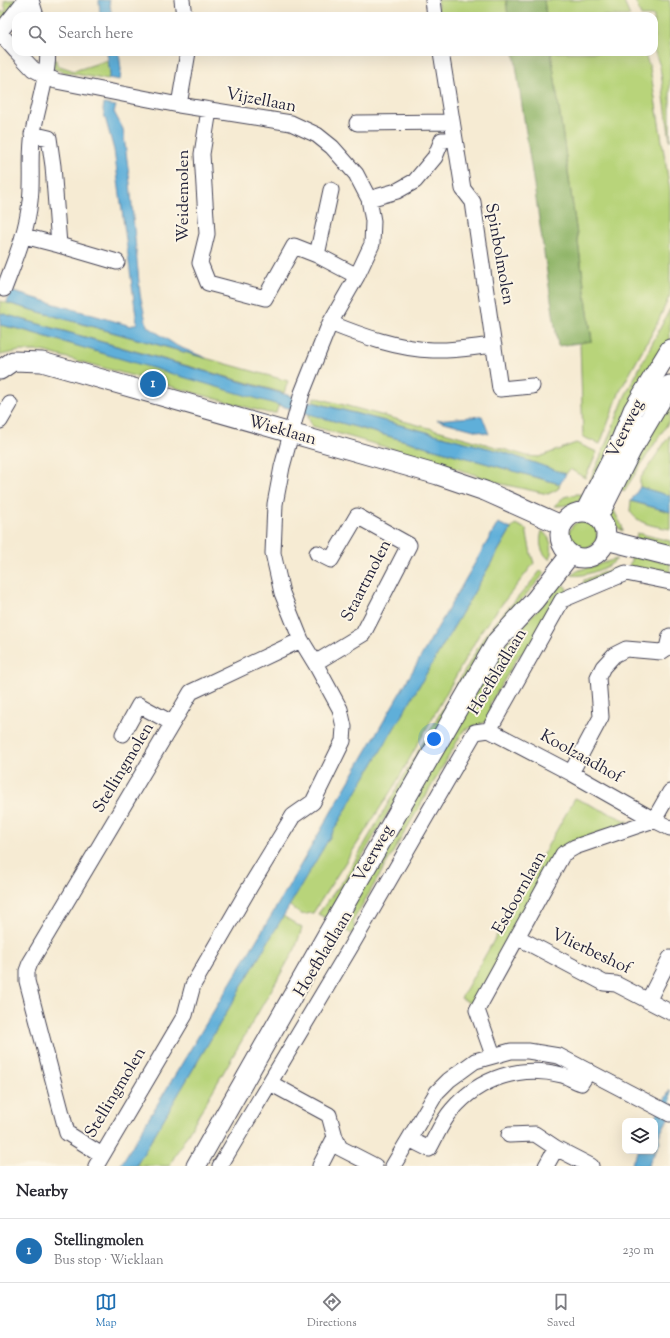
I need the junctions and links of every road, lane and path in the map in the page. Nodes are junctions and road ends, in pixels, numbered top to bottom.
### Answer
1 (25, 0) edge
2 (31, 0) edge
3 (182, 0) edge
4 (433, 0) edge
5 (16, 12) edge
6 (35, 12) edge
7 (184, 12) edge
8 (434, 12) edge
9 (12, 17) edge
10 (0, 33) edge
11 (12, 46) edge
12 (22, 56) edge
13 (48, 56) edge
14 (187, 56) edge
15 (442, 56) edge
16 (45, 76) junction
17 (178, 105) junction
18 (209, 110) junction
19 (452, 122) junction
20 (357, 123) dead end
21 (32, 134) junction
22 (454, 139) junction
23 (332, 190) dead end
24 (369, 199) junction
25 (24, 236) junction
26 (59, 245) junction
27 (317, 255) junction
28 (117, 262) dead end
29 (357, 276) junction
30 (4, 289) dead end
31 (330, 323) junction
32 (494, 345) junction
33 (670, 349) edge
34 (0, 370) edge
35 (670, 385) edge
36 (532, 386) dead end
37 (10, 404) dead end
38 (0, 421) edge
39 (291, 434) junction
40 (591, 515) junction
41 (561, 526) junction
42 (606, 540) junction
43 (317, 553) dead end
44 (570, 555) junction
45 (670, 556) edge
46 (670, 582) edge
47 (670, 636) edge
48 (301, 640) junction
49 (315, 663) junction
50 (172, 723) junction
51 (489, 730) junction
52 (123, 734) dead end
53 (571, 773) junction
54 (670, 792) edge
55 (654, 820) junction
56 (670, 828) edge
57 (517, 937) junction
58 (670, 958) edge
59 (648, 1001) junction
60 (670, 1012) edge
61 (493, 1055) junction
62 (585, 1077) junction
63 (270, 1083) junction
64 (664, 1110) edge
65 (509, 1135) dead end
66 (335, 1137) junction
67 (409, 1139) junction
68 (556, 1148) junction
69 (99, 1160) edge
70 (196, 1166) edge
71 (220, 1166) edge
72 (320, 1166) edge
73 (375, 1166) edge
74 (393, 1166) edge
75 (546, 1166) edge
76 (591, 1166) edge

1 - 5 street
2 - 6 street
3 - 7 street
4 - 8 street
9 - 10 street
10 - 11 street, Vijzellaan
12 - 16 street, Vijzellaan
13 - 16 street
14 - 17 street
15 - 19 street, Spinbolmolen
16 - 17 street, Vijzellaan
16 - 21 street
17 - 18 street, Vijzellaan
18 - 24 street, Vijzellaan
18 - 27 street, Weidemolen
19 - 20 street
19 - 22 street, Spinbolmolen
21 - 25 street
21 - 26 street
22 - 24 street
22 - 32 street, Spinbolmolen
23 - 27 street
24 - 29 street, Vijzellaan
25 - 26 street
25 - 30 street
26 - 28 street
27 - 29 street, Weidemolen
29 - 31 street, Vijzellaan
31 - 32 street
31 - 39 street, Vijzellaan
32 - 36 street, Spinbolmolen
33 - 40 street, Veerweg
34 - 39 street, Wieklaan
35 - 40 street, Veerweg
37 - 38 street
39 - 41 street, Wieklaan
39 - 48 street, Vijzellaan
40 - 41 street
40 - 42 street
41 - 44 street
42 - 44 street
42 - 45 street
43 - 49 street, Staartmolen
44 - 70 street, Veerweg
46 - 51 street, Hoefbladlaan
47 - 53 street
48 - 49 street, Stellingmolen
48 - 50 street, Stellingmolen
49 - 69 street, Stellingmolen
50 - 52 street, Stellingmolen
50 - 69 street, Stellingmolen
51 - 53 street, Koolzaadhof
51 - 63 street, Hoefbladlaan
53 - 55 street, Koolzaadhof
54 - 55 street
55 - 56 street
55 - 57 street, Esdoornlaan
57 - 59 street, Vlierbeshof
57 - 61 street, Esdoornlaan
58 - 59 street
59 - 60 street, Vlierbeshof
61 - 62 street
61 - 67 street
62 - 64 street
62 - 67 street
63 - 66 street
63 - 71 street
65 - 68 street
66 - 72 street
66 - 73 street
67 - 74 street
68 - 75 street
68 - 76 street

